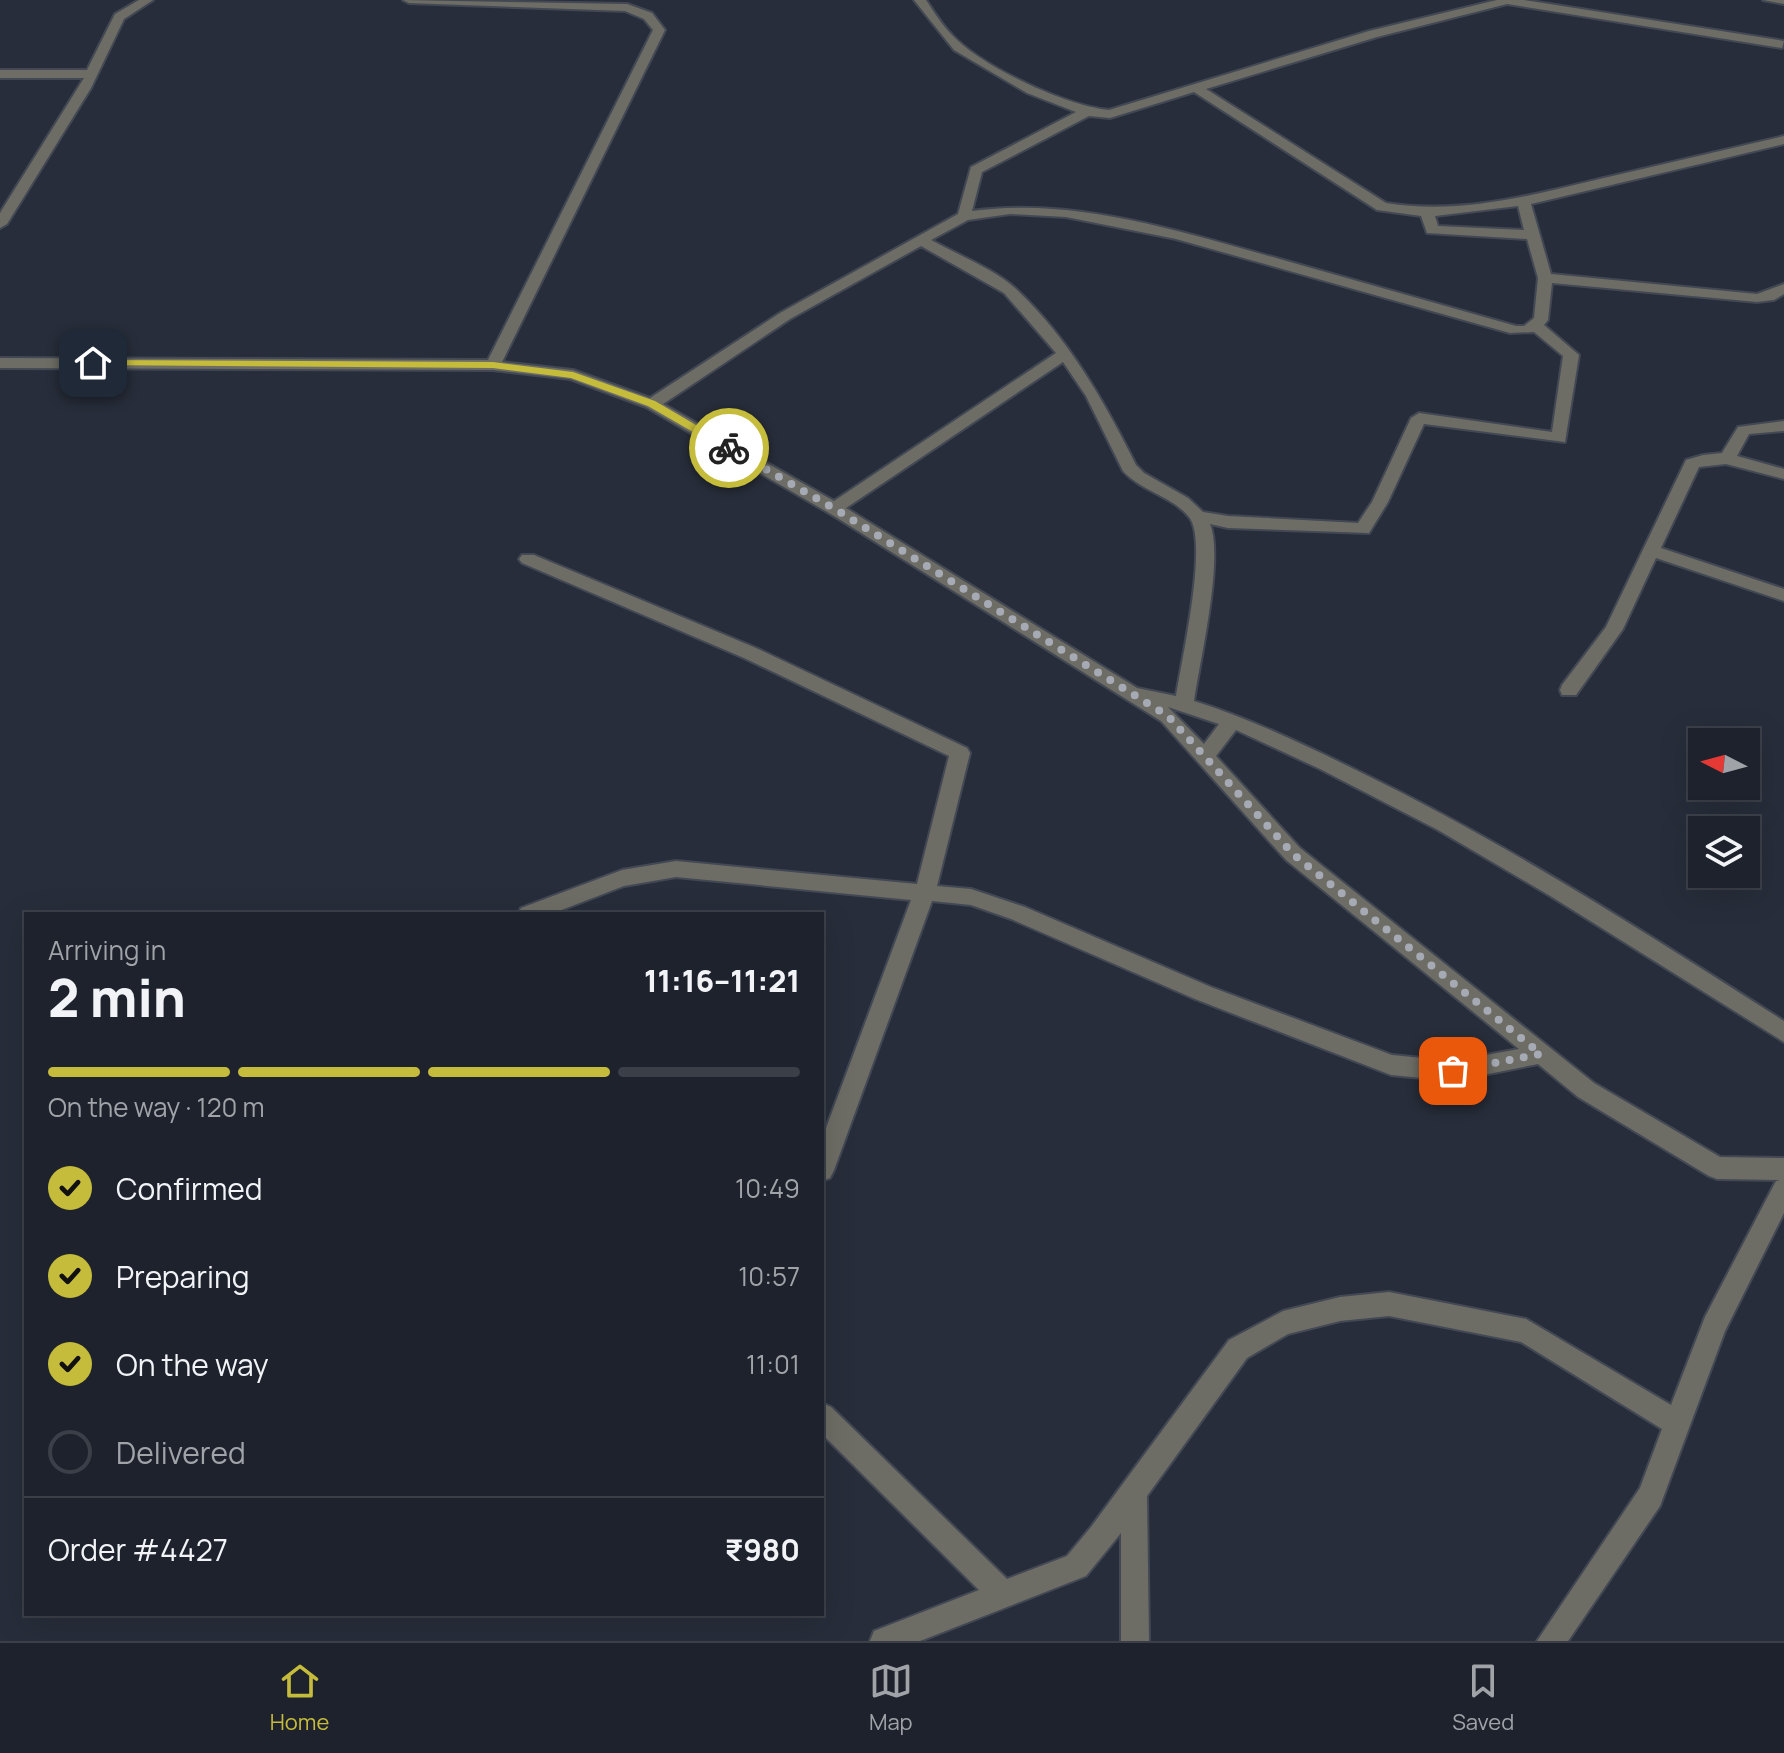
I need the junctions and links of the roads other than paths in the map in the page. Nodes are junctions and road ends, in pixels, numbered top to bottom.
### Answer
1 (147, 0) edge
2 (409, 0) edge
3 (920, 0) edge
4 (1509, 0) edge
5 (1769, 0) edge
6 (1784, 1) edge
7 (1782, 44) dead end
8 (0, 74) edge
9 (91, 74) junction
10 (1199, 90) junction
11 (1086, 112) junction
12 (1784, 140) edge
13 (1523, 201) junction
14 (1427, 213) junction
15 (964, 216) junction
16 (0, 224) edge
17 (1533, 235) junction
18 (922, 241) junction
19 (1545, 278) junction
20 (1784, 288) edge
21 (1536, 326) junction
22 (1065, 354) junction
23 (0, 363) edge
24 (493, 365) junction
25 (652, 404) junction
26 (1784, 426) edge
27 (1727, 459) junction
28 (1784, 474) edge
29 (834, 509) junction
30 (1198, 516) junction
31 (1652, 551) junction
32 (528, 559) dead end
33 (1784, 595) edge
34 (1569, 690) dead end
35 (1129, 692) junction
36 (1184, 702) junction
37 (1233, 720) junction
38 (1205, 757) junction
39 (925, 891) junction
40 (533, 912) edge
41 (1784, 1033) edge
42 (1541, 1054) junction
43 (824, 1165) edge
44 (1784, 1169) edge
45 (1784, 1189) edge
46 (824, 1418) edge
47 (1677, 1423) junction
48 (1134, 1493) junction
49 (1003, 1594) junction
50 (900, 1639) edge
51 (1135, 1641) edge
52 (1551, 1641) edge

1 - 9 street
2 - 24 street
3 - 11 street
4 - 7 street
4 - 10 street
5 - 6 street
8 - 9 street
9 - 16 street
10 - 11 street
10 - 14 street
11 - 15 street
12 - 13 street
13 - 14 street
13 - 17 street
14 - 17 street
15 - 18 street
15 - 21 street
17 - 19 street
18 - 22 street
18 - 25 street
19 - 20 street
19 - 21 street
21 - 30 street
22 - 29 street
22 - 30 street
23 - 24 street
24 - 25 street
25 - 29 street
26 - 27 street
27 - 28 street
27 - 31 street
29 - 35 street
30 - 36 street
31 - 33 street
31 - 34 street
32 - 39 street
35 - 36 street
35 - 38 street
36 - 37 street
37 - 38 street
37 - 41 street
38 - 42 street
39 - 40 street
39 - 42 street
39 - 43 street
42 - 44 street
45 - 47 street
46 - 49 street
47 - 48 street
47 - 52 street
48 - 49 street
48 - 51 street
49 - 50 street

